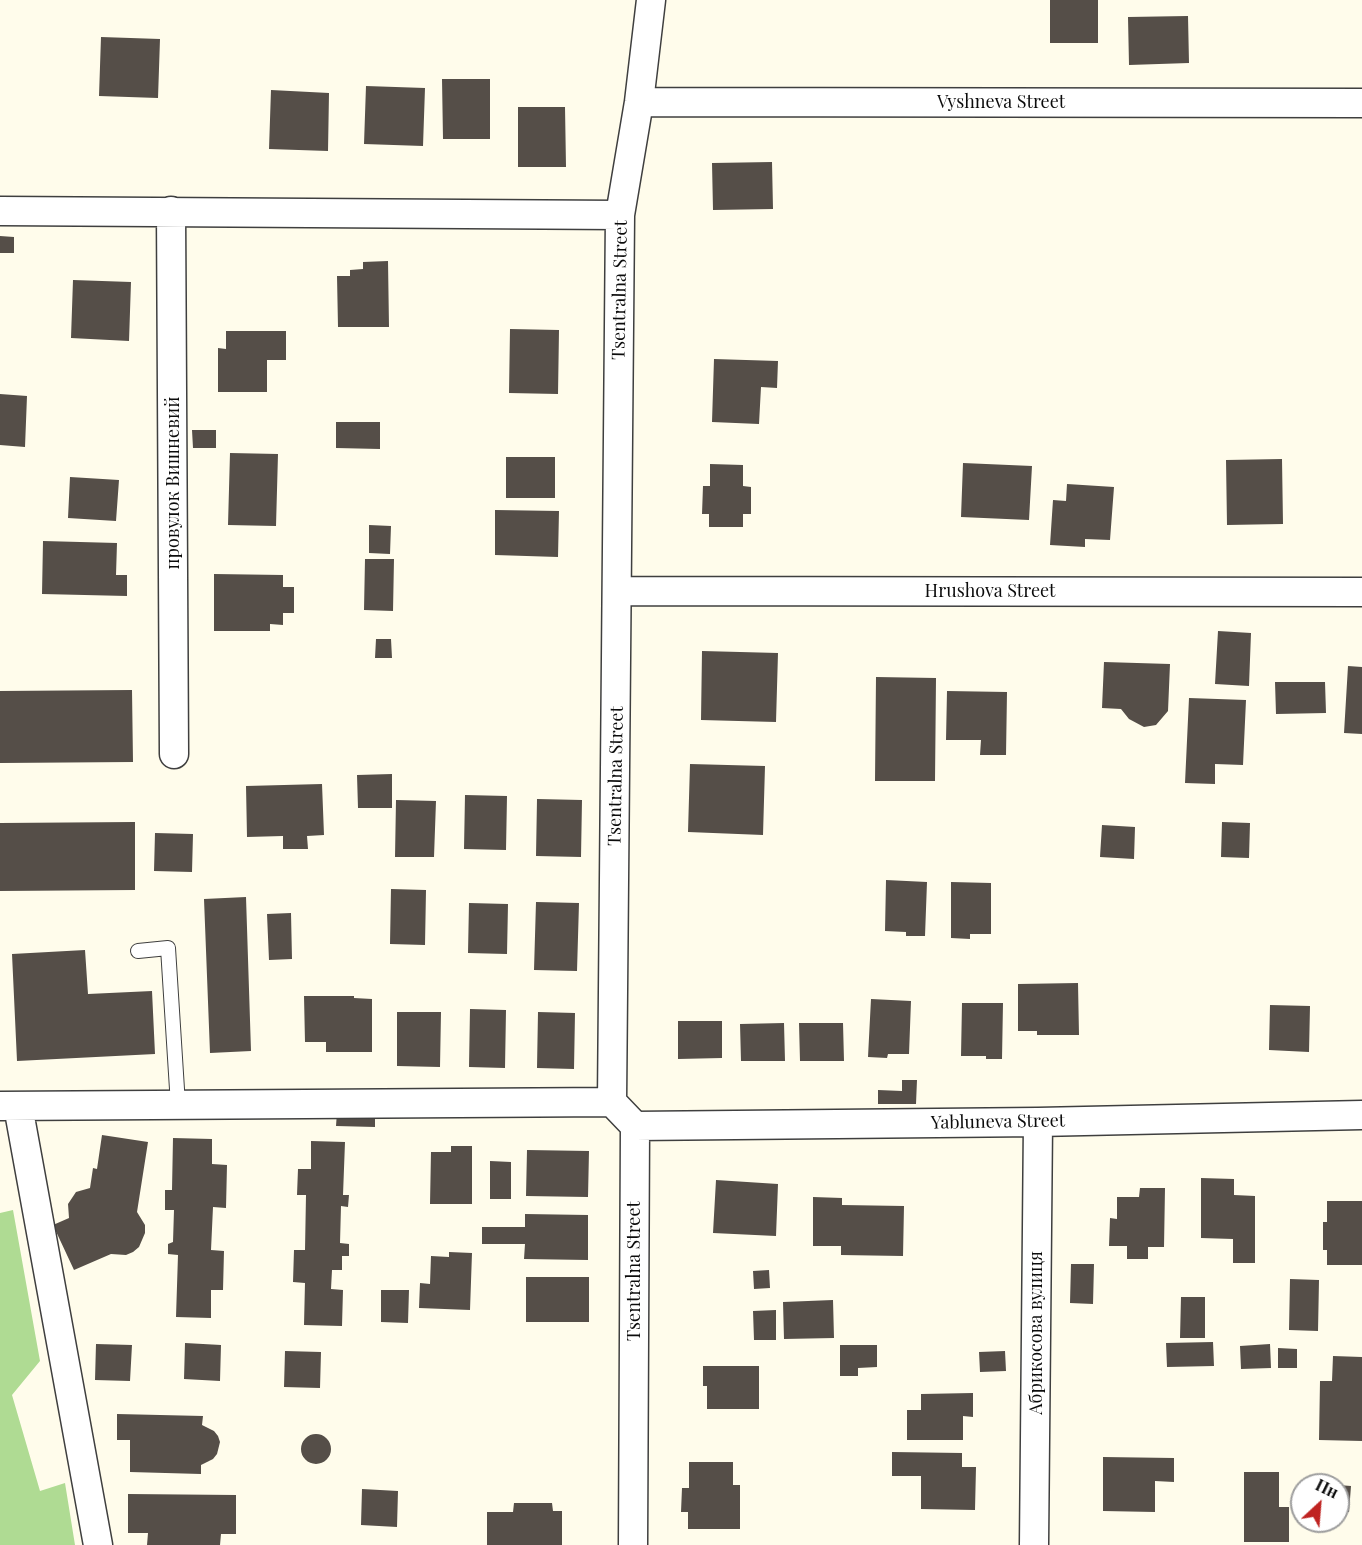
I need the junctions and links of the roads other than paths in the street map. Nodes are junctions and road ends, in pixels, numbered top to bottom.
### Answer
1 (651, 0) edge
2 (639, 102) junction
3 (1362, 103) edge
4 (0, 211) edge
5 (171, 211) junction
6 (621, 215) junction
7 (618, 591) junction
8 (1362, 591) edge
9 (174, 754) dead end
10 (138, 951) dead end
11 (612, 1102) junction
12 (178, 1105) junction
13 (9, 1106) edge
14 (1362, 1115) edge
15 (1038, 1122) junction
16 (635, 1126) junction
17 (98, 1545) edge
18 (633, 1545) edge
19 (1034, 1545) edge

1 - 2 street, Tsentralna Street
2 - 3 street, Vyshneva Street
2 - 6 street, Tsentralna Street
4 - 5 street
5 - 6 street
5 - 9 street, провулок Вишневий
6 - 7 street, Tsentralna Street
7 - 8 street, Hrushova Street
7 - 11 street, Tsentralna Street
10 - 12 lane
11 - 12 street
11 - 16 street
12 - 13 street
13 - 17 street
14 - 15 street, Yabluneva Street
15 - 16 street, Yabluneva Street
15 - 19 street, Абрикосова вулиця
16 - 18 street, Tsentralna Street

